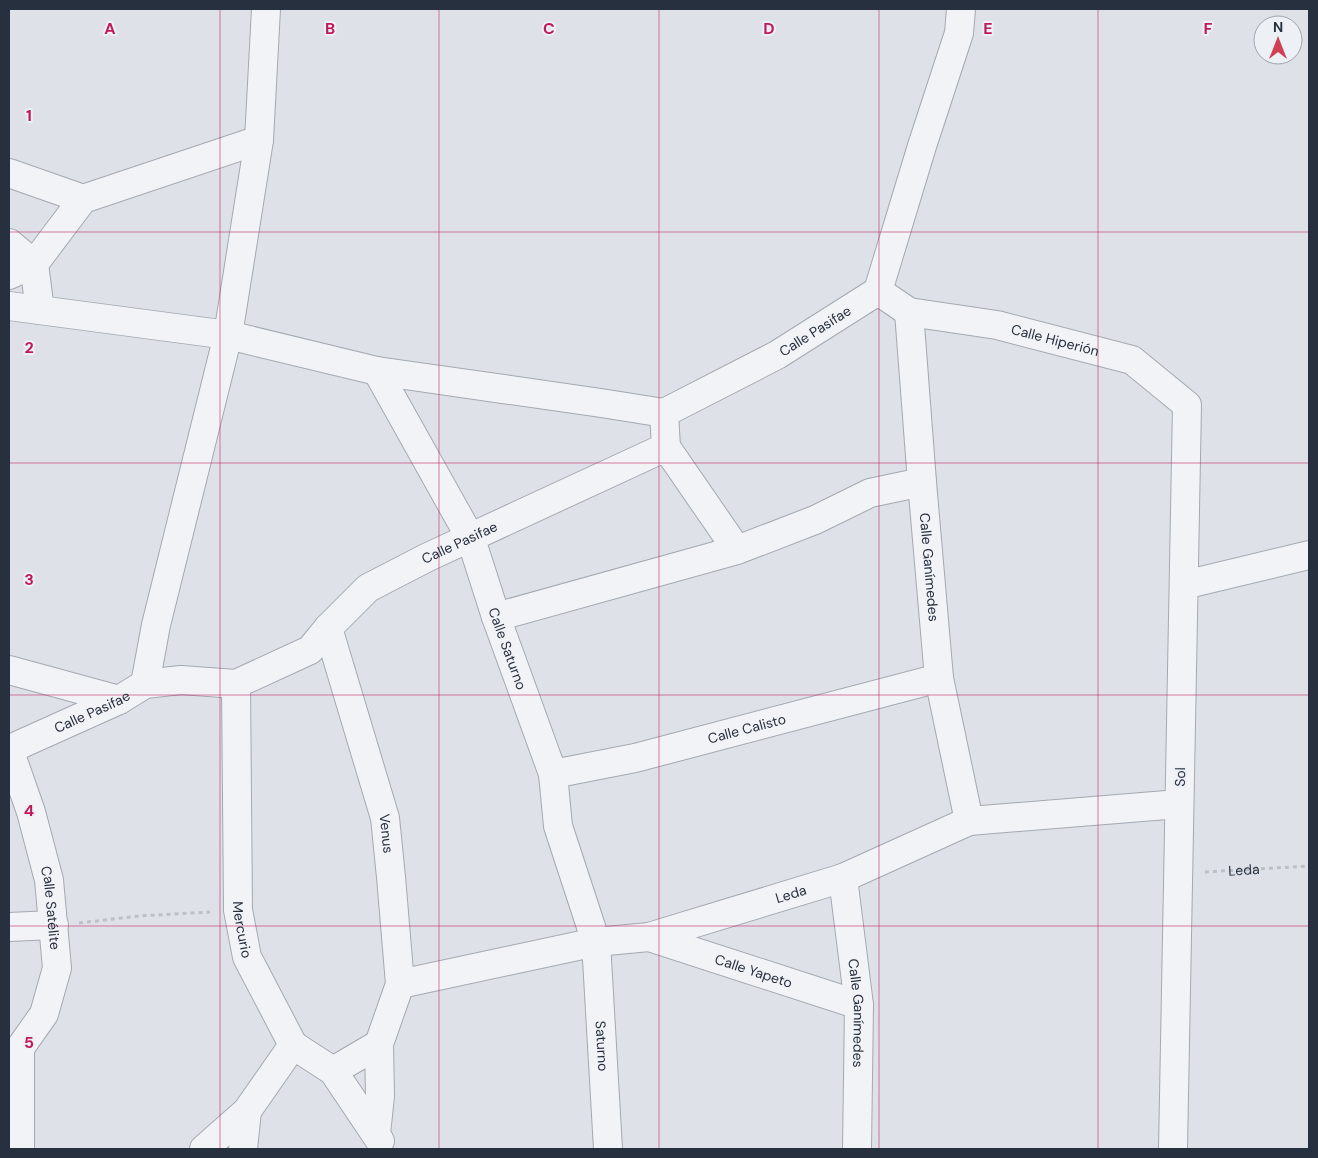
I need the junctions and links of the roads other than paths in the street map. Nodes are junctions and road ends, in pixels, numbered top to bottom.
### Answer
1 (266, 9) edge
2 (961, 9) edge
3 (259, 140) junction
4 (9, 173) edge
5 (83, 199) junction
6 (9, 243) edge
7 (34, 264) junction
8 (9, 275) edge
9 (878, 291) junction
10 (9, 306) edge
11 (40, 310) junction
12 (909, 312) junction
13 (228, 335) junction
14 (377, 371) junction
15 (1187, 404) joint
16 (664, 414) junction
17 (666, 447) junction
18 (922, 482) junction
19 (471, 538) junction
20 (737, 550) junction
21 (1309, 555) edge
22 (1184, 585) junction
23 (496, 617) junction
24 (328, 628) junction
25 (9, 670) edge
26 (940, 678) junction
27 (145, 684) junction
28 (236, 684) junction
29 (119, 700) junction
30 (9, 749) edge
31 (553, 774) junction
32 (1179, 804) junction
33 (969, 821) junction
34 (843, 878) junction
35 (54, 925) junction
36 (9, 927) edge
37 (649, 937) junction
38 (596, 942) junction
39 (400, 984) junction
40 (859, 1004) junction
41 (14, 1042) edge
42 (379, 1044) junction
43 (293, 1045) junction
44 (333, 1071) junction
45 (247, 1111) junction
46 (380, 1142) edge
47 (20, 1149) edge
48 (204, 1149) edge
49 (243, 1149) edge
50 (608, 1149) edge
51 (857, 1149) edge
52 (1173, 1149) edge

1 - 3 street
2 - 9 street
3 - 5 street
3 - 13 street
4 - 5 street
5 - 7 street
6 - 7 street
7 - 8 street
7 - 11 street
9 - 12 street
9 - 16 street, Calle Pasifae
10 - 11 street
11 - 13 street
12 - 15 street, Calle Hiperión
12 - 18 street, Calle Ganímedes
13 - 14 street
13 - 27 street
14 - 16 street
14 - 19 street, Calle Saturno
15 - 22 street, Sol
16 - 17 street
17 - 19 street, Calle Pasifae
17 - 20 street
18 - 20 street
18 - 26 street, Calle Ganímedes
19 - 23 street, Calle Saturno
19 - 24 street, Calle Pasifae
20 - 23 street
21 - 22 street
22 - 32 street, Sol
23 - 31 street, Calle Saturno
24 - 28 street, Calle Pasifae
24 - 39 street, Venus
25 - 29 street
26 - 31 street, Calle Calisto
26 - 33 street, Calle Ganímedes
27 - 28 street, Calle Pasifae
27 - 29 street, Calle Pasifae
28 - 43 street, Mercurio
29 - 30 street, Calle Pasifae
30 - 35 street, Calle Satélite
31 - 38 street, Calle Saturno
32 - 33 street, Leda
32 - 52 street, Sol
33 - 34 street, Leda
34 - 37 street, Leda
34 - 40 street, Calle Ganímedes
35 - 36 street
35 - 41 street, Calle Satélite
37 - 38 street, Leda
37 - 40 street, Calle Yapeto
38 - 39 street, Leda
38 - 50 street, Saturno
39 - 42 street, Venus
40 - 51 street, Calle Ganímedes
41 - 47 street
42 - 44 street
42 - 46 street, Venus
43 - 44 street, Venus
43 - 45 street
44 - 46 street, Venus
45 - 48 street
45 - 49 street

